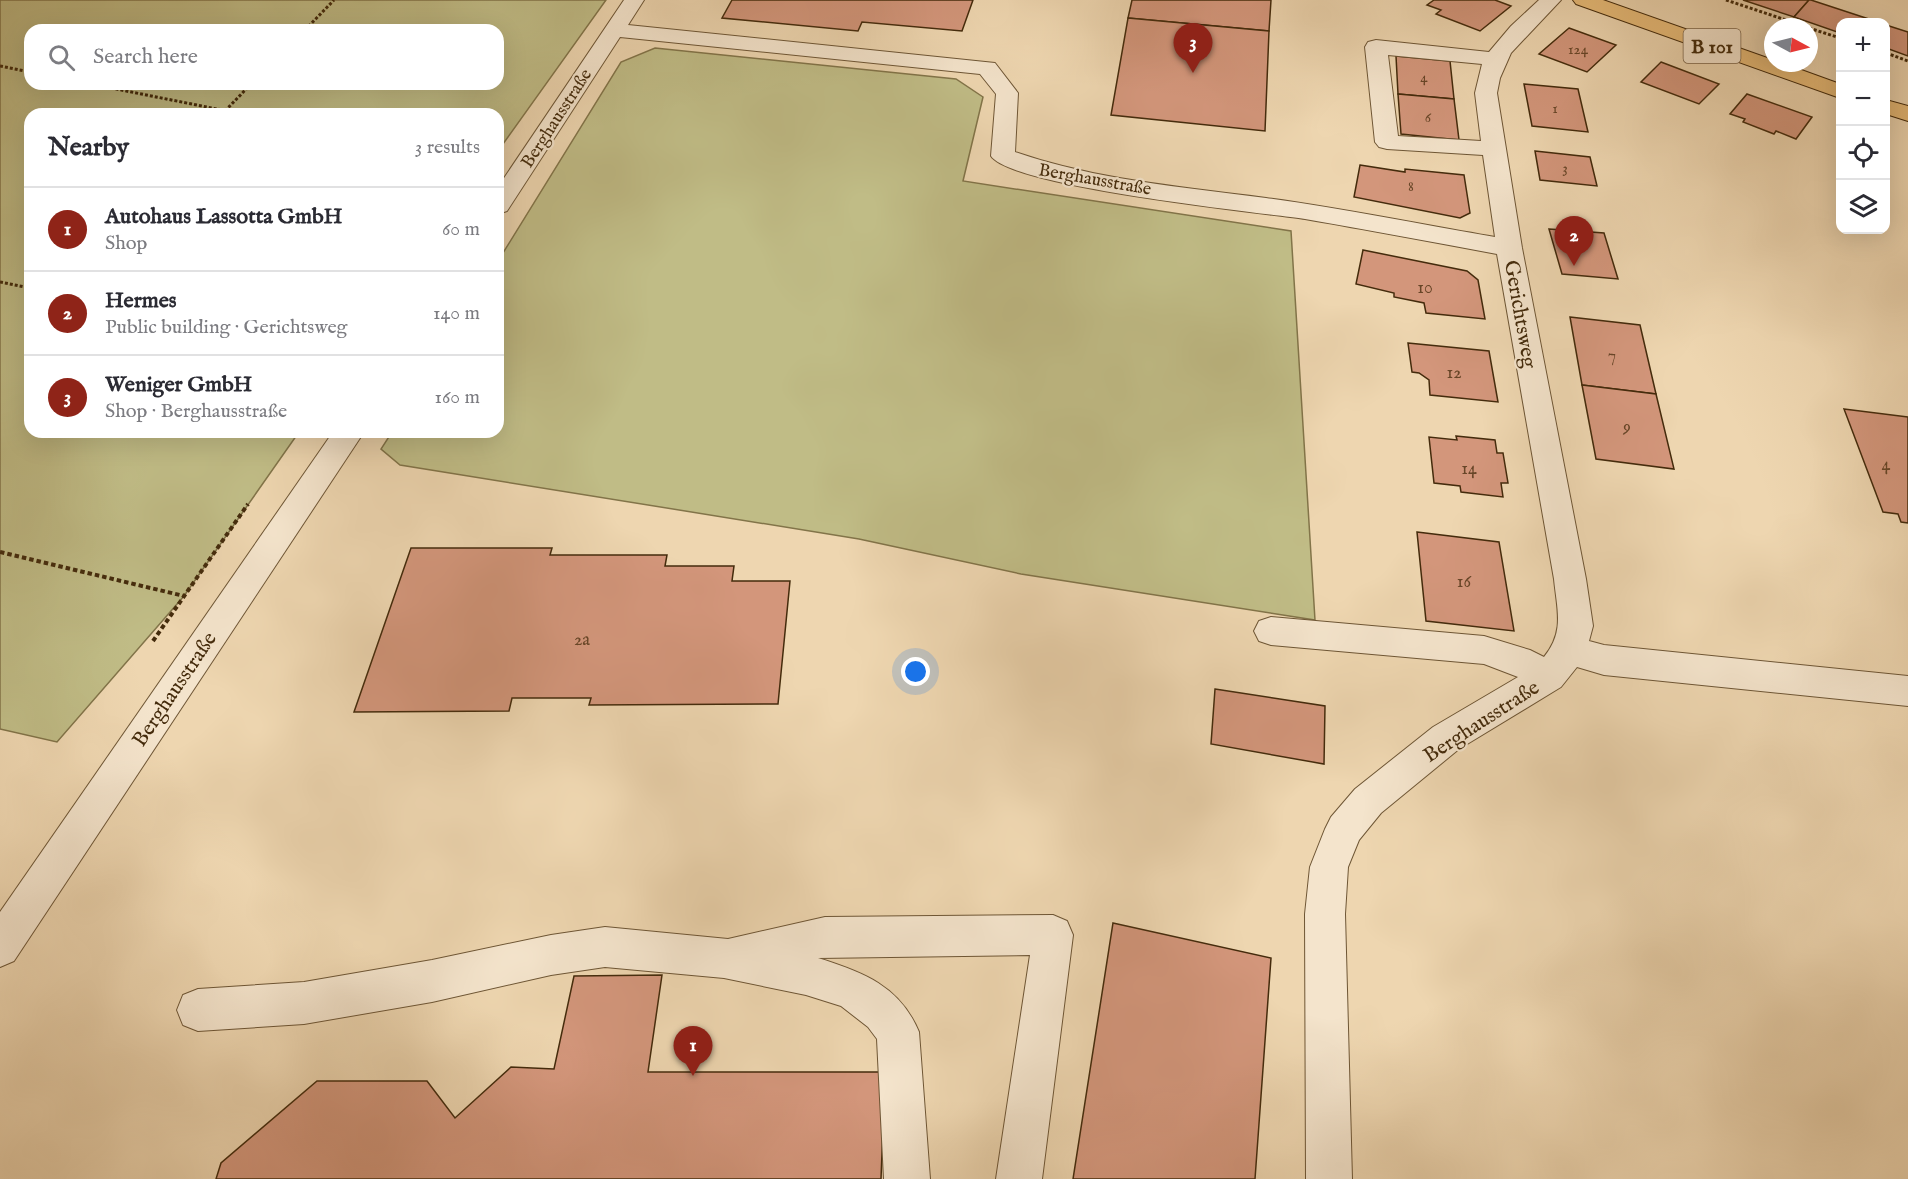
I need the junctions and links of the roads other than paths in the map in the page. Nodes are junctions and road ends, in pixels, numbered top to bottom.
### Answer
1 (634, 0) edge
2 (1551, 0) edge
3 (1583, 0) edge
4 (614, 30) junction
5 (1494, 59) junction
6 (1836, 90) edge
7 (1890, 108) edge
8 (1908, 114) edge
9 (1494, 149) junction
10 (504, 197) edge
11 (1509, 248) junction
12 (345, 438) edge
13 (1271, 631) dead end
14 (1560, 663) junction
15 (1908, 691) edge
16 (0, 947) edge
17 (724, 958) junction
18 (198, 1010) dead end
19 (907, 1179) edge
20 (1019, 1179) edge
21 (1329, 1179) edge

1 - 4 street, Berghausstraße
2 - 5 street, Gerichtsweg
3 - 6 main road, B 101
4 - 10 street, Berghausstraße
4 - 11 street, Berghausstraße
5 - 9 street, Gerichtsweg
5 - 9 street
7 - 8 main road
9 - 11 street, Gerichtsweg
11 - 14 street, Gerichtsweg
12 - 16 street, Berghausstraße
13 - 14 street
14 - 15 street
14 - 21 street, Berghausstraße
17 - 18 street
17 - 19 street
17 - 20 street

